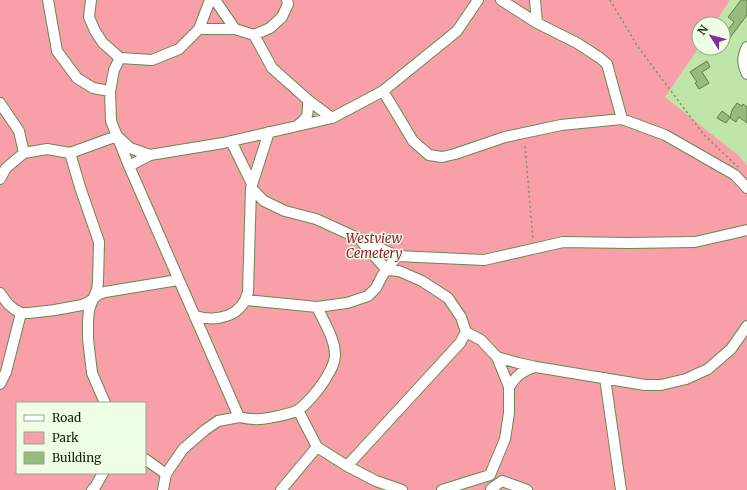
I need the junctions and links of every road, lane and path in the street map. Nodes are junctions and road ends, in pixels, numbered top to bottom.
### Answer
1 (48, 0) edge
2 (91, 0) edge
3 (210, 0) edge
4 (215, 0) edge
5 (287, 0) edge
6 (478, 0) edge
7 (501, 0) edge
8 (535, 0) edge
9 (610, 0) edge
10 (537, 24) junction
11 (199, 29) junction
12 (235, 29) junction
13 (254, 35) junction
14 (747, 47) edge
15 (120, 58) junction
16 (747, 74) edge
17 (110, 91) junction
18 (383, 91) junction
19 (308, 100) junction
20 (0, 103) edge
21 (332, 118) junction
22 (622, 119) junction
23 (296, 126) junction
24 (269, 132) junction
25 (117, 136) junction
26 (231, 141) junction
27 (524, 146) dead end
28 (24, 153) junction
29 (70, 153) junction
30 (150, 155) junction
31 (129, 166) junction
32 (742, 170) dead end
33 (0, 179) edge
34 (252, 186) junction
35 (747, 188) edge
36 (747, 230) edge
37 (359, 238) junction
38 (534, 248) junction
39 (397, 256) junction
40 (387, 270) junction
41 (178, 280) junction
42 (0, 293) edge
43 (93, 299) junction
44 (247, 300) junction
45 (317, 307) junction
46 (21, 313) junction
47 (195, 316) junction
48 (747, 326) edge
49 (466, 332) junction
50 (497, 357) junction
51 (536, 367) junction
52 (604, 378) junction
53 (0, 384) edge
54 (509, 387) junction
55 (105, 402) edge
56 (298, 410) junction
57 (239, 417) junction
58 (316, 447) junction
59 (146, 460) edge
60 (347, 466) junction
61 (102, 474) edge
62 (166, 474) junction
63 (490, 475) junction
64 (491, 489) edge
65 (92, 490) edge
66 (163, 490) edge
67 (281, 490) edge
68 (402, 490) edge
69 (442, 490) edge
70 (527, 490) edge
71 (621, 490) edge

1 - 17 street
2 - 15 street
3 - 11 street
4 - 12 street
5 - 13 street
6 - 18 street
7 - 10 street
8 - 10 street
9 - 32 path
10 - 22 street
11 - 12 street
11 - 15 street
12 - 13 street
13 - 19 street
14 - 16 street
15 - 17 street
17 - 25 street
18 - 21 street
18 - 22 street
19 - 21 street
19 - 23 street
20 - 28 street
21 - 23 street
22 - 35 street
23 - 24 street
24 - 26 street
24 - 34 street
25 - 29 street
25 - 30 street
25 - 31 street
26 - 30 street
26 - 34 street
27 - 38 path
28 - 29 street
28 - 33 street
29 - 43 street
30 - 31 street
31 - 41 street
34 - 37 street
34 - 44 street
36 - 38 street
37 - 39 street
37 - 40 street
38 - 39 street
39 - 40 street
40 - 45 street
40 - 49 street
41 - 43 street
41 - 47 street
42 - 46 street
43 - 46 street
43 - 55 street
44 - 45 street
44 - 47 street
45 - 56 street
46 - 53 street
47 - 57 street
48 - 52 street
49 - 50 street
49 - 60 street
50 - 51 street
50 - 54 street
51 - 52 street
51 - 54 street
52 - 71 street
54 - 63 street
56 - 57 street
56 - 58 street
57 - 62 street
58 - 60 street
58 - 67 street
59 - 62 street
60 - 68 street
61 - 65 street
62 - 66 street
63 - 64 street
63 - 69 street
64 - 70 street

